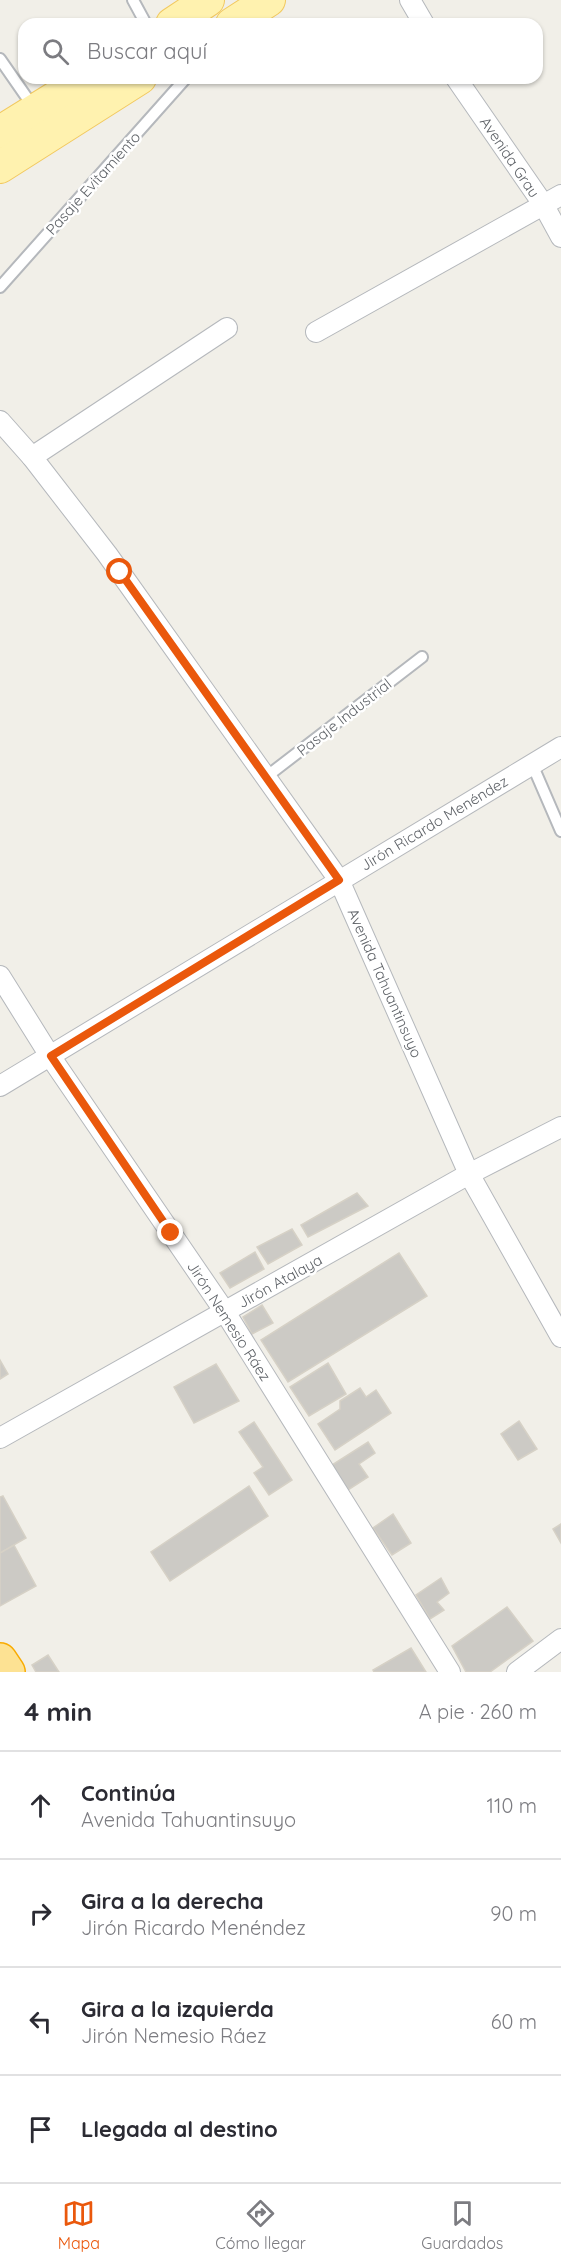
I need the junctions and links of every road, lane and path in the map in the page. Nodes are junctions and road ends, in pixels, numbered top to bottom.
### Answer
1 (133, 0) edge
2 (208, 0) edge
3 (269, 0) edge
4 (410, 0) edge
5 (143, 18) edge
6 (181, 18) edge
7 (241, 18) edge
8 (420, 18) edge
9 (0, 59) edge
10 (78, 84) edge
11 (131, 84) edge
12 (181, 84) edge
13 (460, 84) edge
14 (36, 111) junction
15 (0, 132) edge
16 (0, 167) edge
17 (561, 195) edge
18 (543, 204) junction
19 (561, 237) edge
20 (0, 287) edge
21 (227, 328) dead end
22 (316, 332) dead end
23 (0, 421) edge
24 (32, 457) junction
25 (422, 657) dead end
26 (561, 747) edge
27 (532, 764) junction
28 (266, 777) junction
29 (561, 831) edge
30 (339, 880) junction
31 (0, 976) edge
32 (51, 1056) junction
33 (0, 1086) edge
34 (561, 1127) edge
35 (470, 1174) junction
36 (225, 1312) junction
37 (561, 1337) edge
38 (0, 1438) edge
39 (561, 1639) edge
40 (0, 1660) edge
41 (8, 1672) edge
42 (450, 1672) edge
43 (517, 1672) edge

1 - 5 lane
2 - 6 main road
3 - 7 main road
4 - 8 street
9 - 14 lane
10 - 14 main road
11 - 16 main road
12 - 20 lane, Pasaje Evitamiento
13 - 18 street, Avenida Grau
14 - 15 main road
17 - 18 street
18 - 19 street, Avenida Grau
18 - 22 street
21 - 24 street
23 - 24 street, Avenida Tahuantinsuyo
24 - 28 street, Avenida Tahuantinsuyo
25 - 28 lane, Pasaje Industrial
26 - 27 street, Jirón Ricardo Menéndez
27 - 29 lane
27 - 30 street, Jirón Ricardo Menéndez
28 - 30 street, Avenida Tahuantinsuyo
30 - 32 street, Jirón Ricardo Menéndez
30 - 35 street, Avenida Tahuantinsuyo
31 - 32 street, Jirón Nemesio Ráez
32 - 33 street, Jirón Ricardo Menéndez
32 - 36 street, Jirón Nemesio Ráez
34 - 35 street, Jirón Atalaya
35 - 36 street, Jirón Atalaya
35 - 37 street, Avenida Tahuantinsuyo
36 - 38 street, Jirón Atalaya
36 - 42 street, Jirón Nemesio Ráez
39 - 43 street
40 - 41 highway

